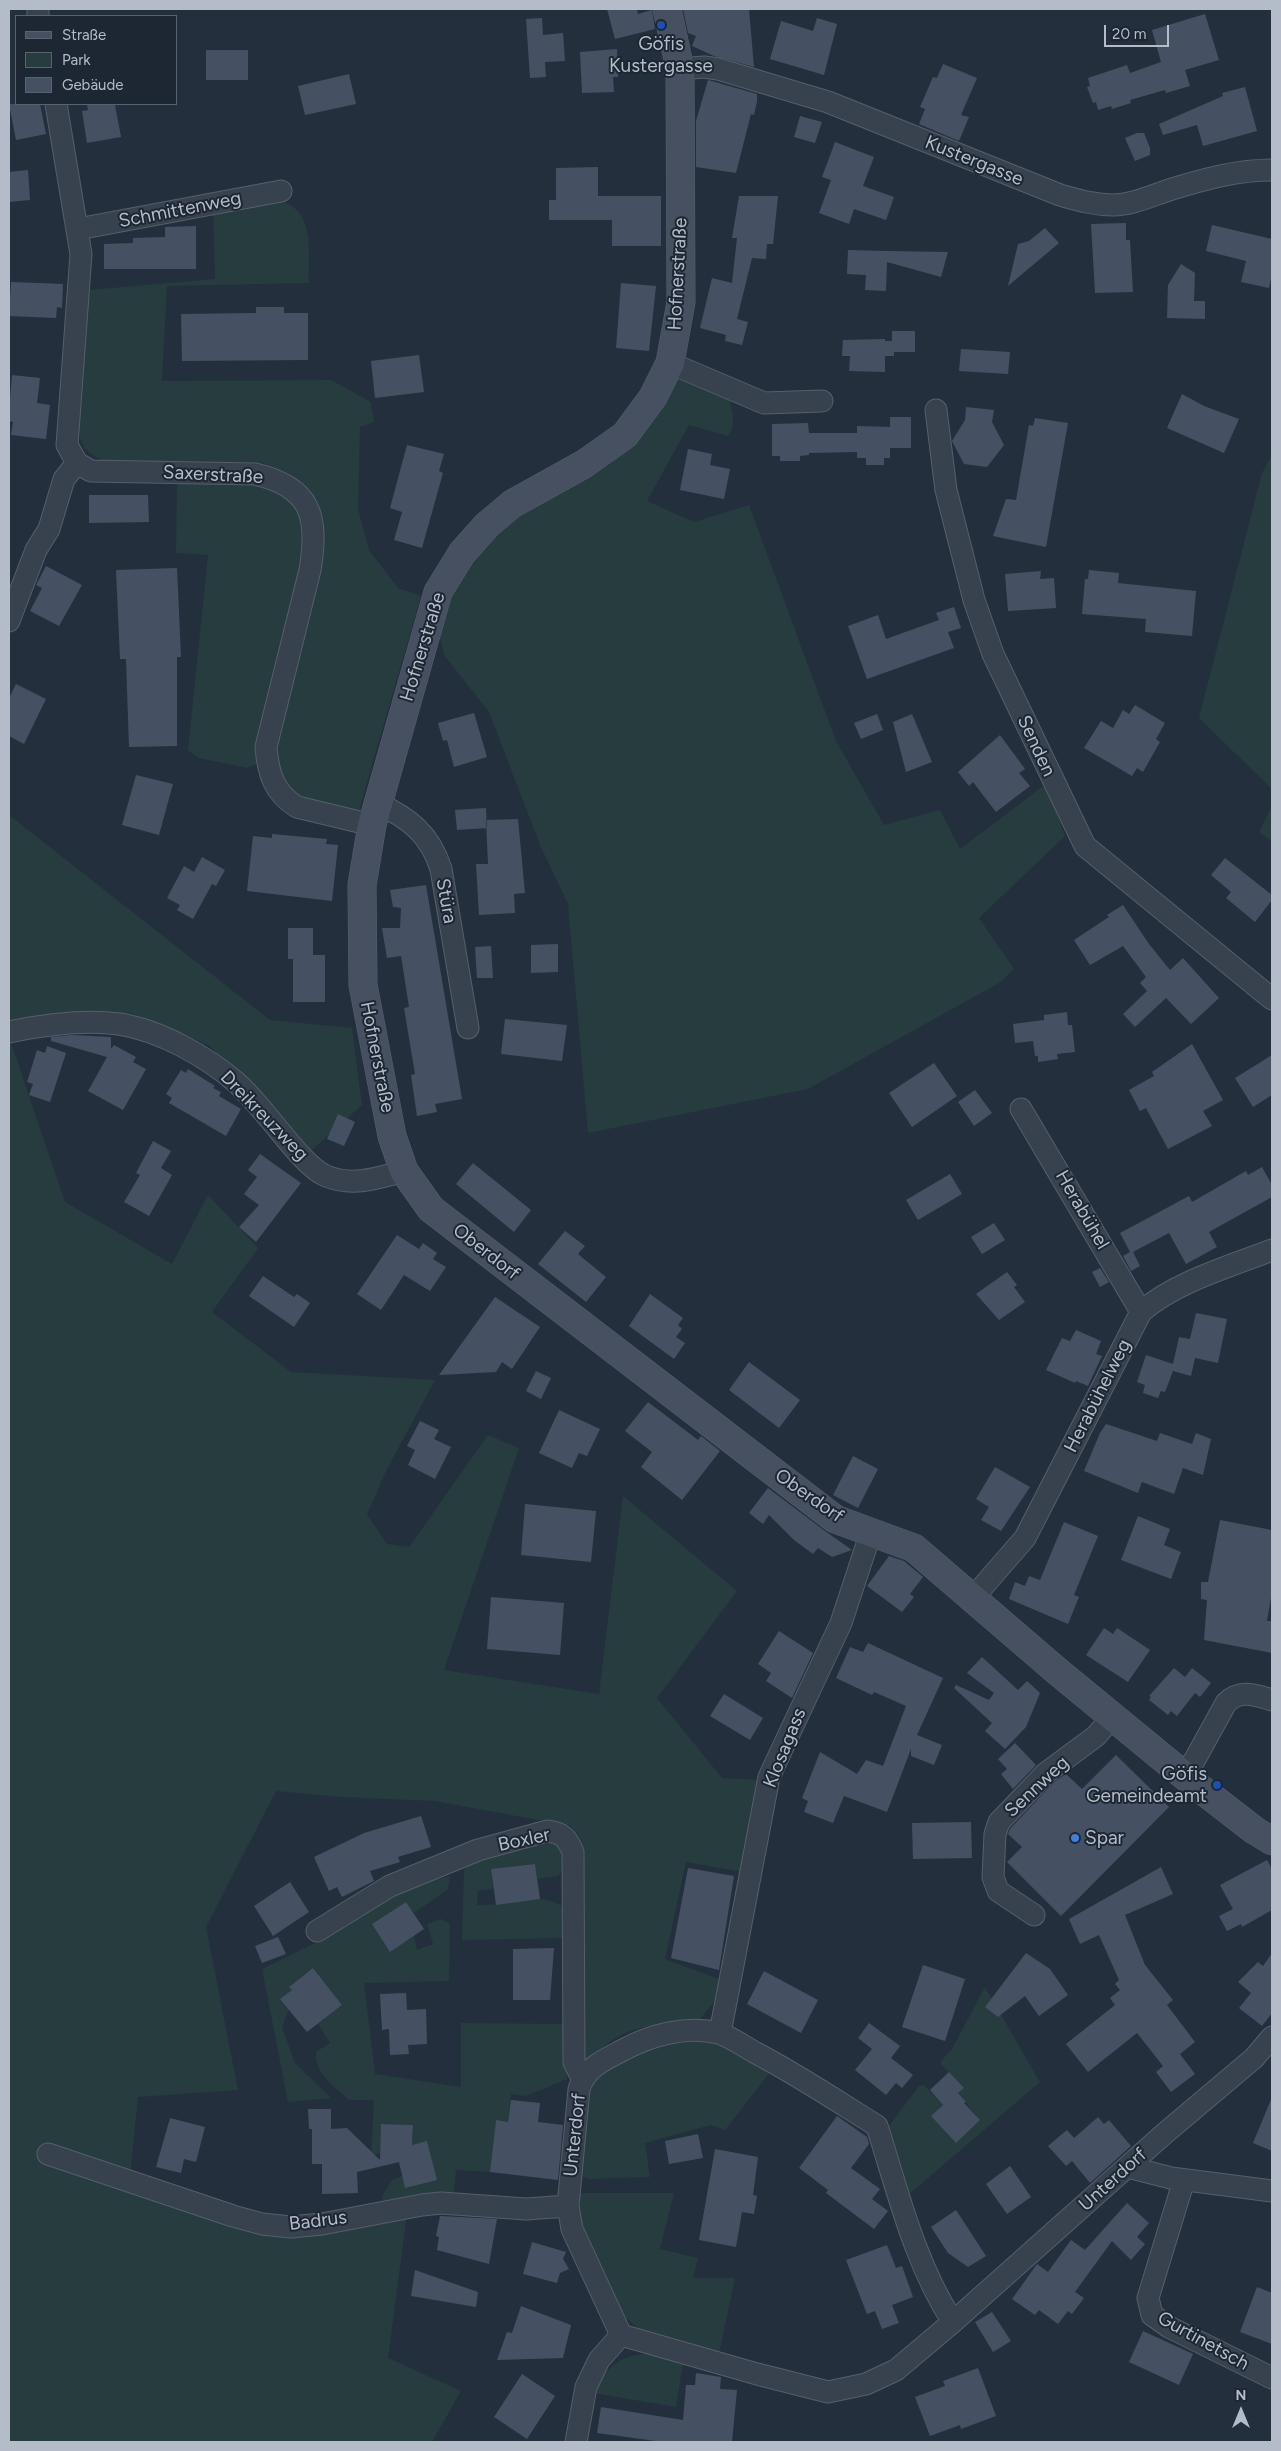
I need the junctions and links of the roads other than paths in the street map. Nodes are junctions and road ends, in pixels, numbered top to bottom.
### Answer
1 (667, 9) edge
2 (680, 68) junction
3 (56, 105) edge
4 (1272, 170) edge
5 (281, 191) dead end
6 (78, 229) junction
7 (670, 363) junction
8 (822, 401) dead end
9 (936, 410) dead end
10 (77, 463) junction
11 (9, 622) edge
12 (374, 814) junction
13 (1272, 998) edge
14 (468, 1028) dead end
15 (9, 1032) edge
16 (1021, 1109) dead end
17 (404, 1171) junction
18 (1272, 1250) edge
19 (1141, 1312) junction
20 (871, 1532) junction
21 (972, 1599) junction
22 (1272, 1700) edge
23 (1114, 1716) junction
24 (1182, 1774) junction
25 (1272, 1841) edge
26 (1034, 1915) dead end
27 (317, 1931) dead end
28 (720, 2033) junction
29 (1272, 2036) edge
30 (582, 2078) junction
31 (48, 2154) dead end
32 (1128, 2167) junction
33 (1184, 2180) junction
34 (1272, 2191) edge
35 (568, 2206) junction
36 (953, 2322) junction
37 (621, 2335) junction
38 (1272, 2378) edge
39 (576, 2442) edge

1 - 2 main road, Hofnerstraße
2 - 4 street, Kustergasse
2 - 7 main road, Hofnerstraße
3 - 6 street
5 - 6 street, Schmittenweg
6 - 10 street
7 - 8 street
7 - 12 main road, Hofnerstraße
9 - 13 street, Senden
10 - 11 street
10 - 12 street, Saxerstraße
12 - 14 street, Stüra
12 - 17 main road, Hofnerstraße
15 - 17 street, Dreikreuzweg
16 - 19 street, Herabühel
17 - 20 main road, Oberdorf
18 - 19 street, Herabühelweg
19 - 21 street, Herabühelweg
20 - 21 main road, Oberdorf
20 - 28 street, Klosagass
21 - 23 main road, Oberdorf
22 - 24 street
23 - 24 main road, Oberdorf
23 - 26 street, Sennweg
24 - 25 main road, Oberdorf
27 - 30 street, Boxler
28 - 30 street, Unterdorf
28 - 36 street, Unterdorf
29 - 32 street, Unterdorf
30 - 35 street, Unterdorf
31 - 35 street, Badrus
32 - 33 street
32 - 36 street, Unterdorf
33 - 34 street
33 - 38 street, Gurtinetsch
35 - 37 street, Unterdorf
36 - 37 street, Unterdorf
37 - 39 street

